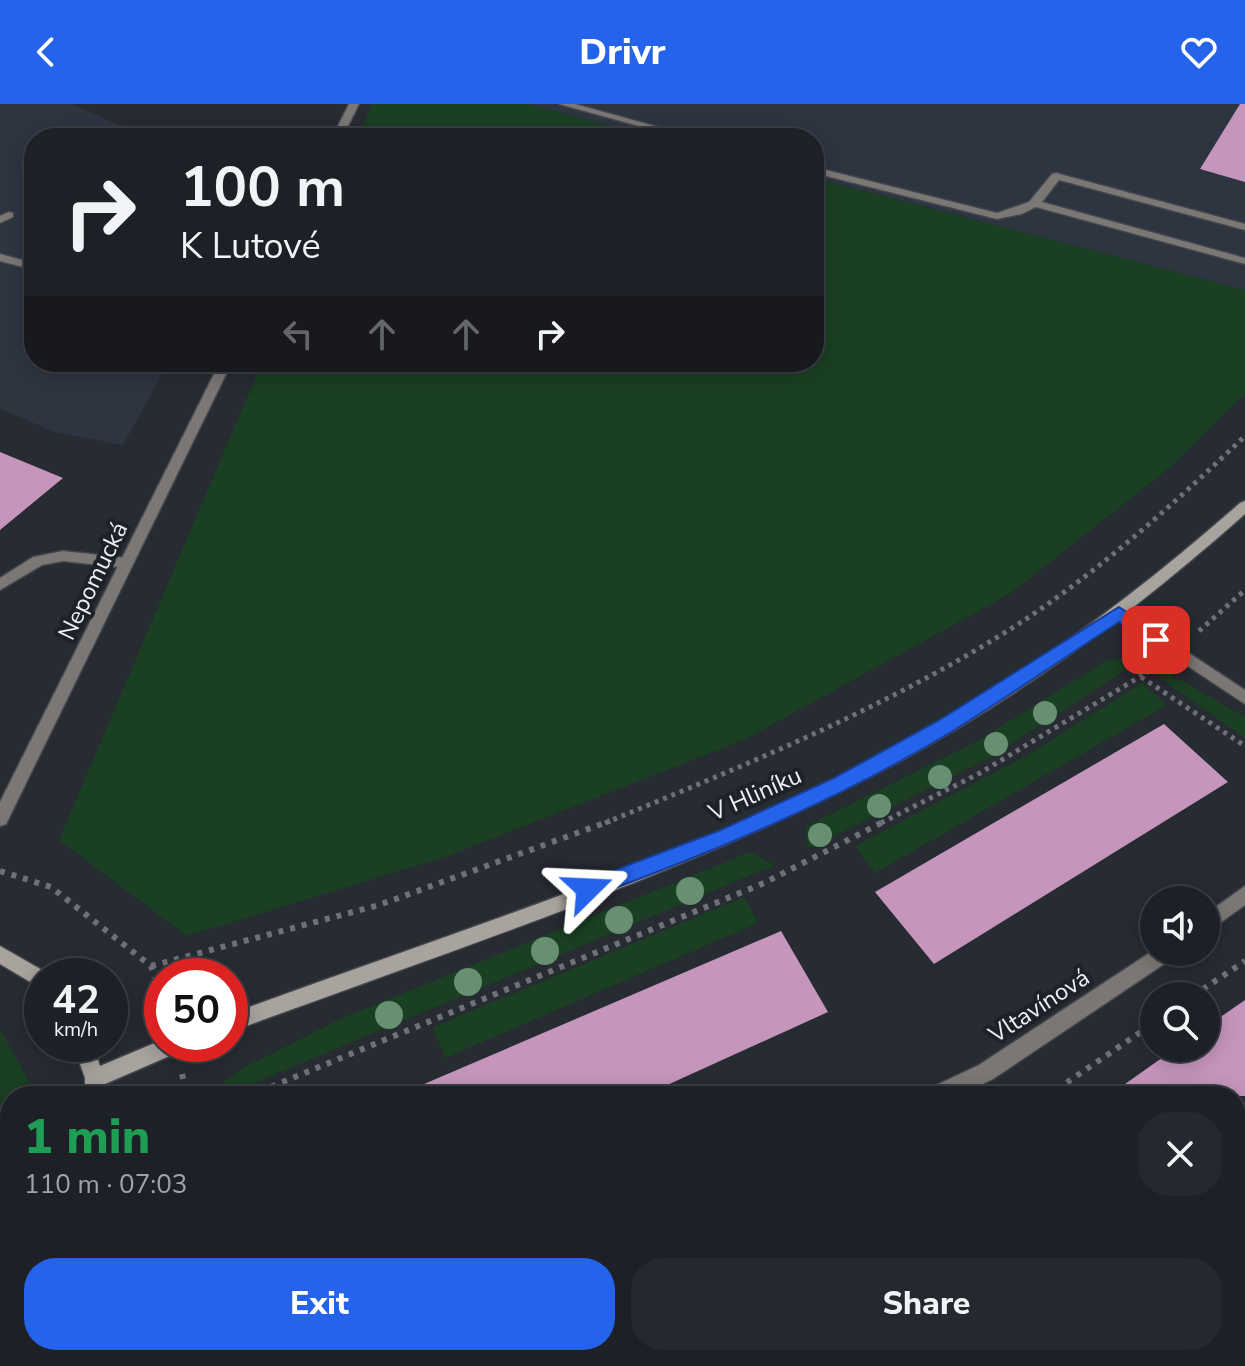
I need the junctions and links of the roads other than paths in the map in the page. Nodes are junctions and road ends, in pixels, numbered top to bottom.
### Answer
1 (354, 104) edge
2 (564, 104) edge
3 (342, 128) edge
4 (655, 128) edge
5 (824, 173) edge
6 (1036, 204) junction
7 (1245, 227) edge
8 (0, 257) edge
9 (1245, 261) edge
10 (24, 262) edge
11 (221, 372) edge
12 (1245, 506) edge
13 (127, 563) junction
14 (0, 585) edge
15 (1119, 613) junction
16 (1245, 698) edge
17 (0, 819) edge
18 (1245, 894) edge
19 (1220, 914) edge
20 (0, 954) edge
21 (1146, 966) edge
22 (24, 969) edge
23 (248, 1016) edge
24 (144, 1060) edge
25 (88, 1062) edge
26 (95, 1086) edge
27 (97, 1086) edge
28 (954, 1086) edge

1 - 3 street
2 - 4 street
5 - 6 street
6 - 7 street
6 - 9 street
8 - 10 street
11 - 13 street, Nepomucká
12 - 15 main road, V Hliníku
13 - 14 street
13 - 17 street, Nepomucká
15 - 16 street
15 - 23 main road, V Hliníku
18 - 19 street
20 - 22 main road
21 - 28 street, Vltavínová
24 - 27 main road
25 - 26 main road

